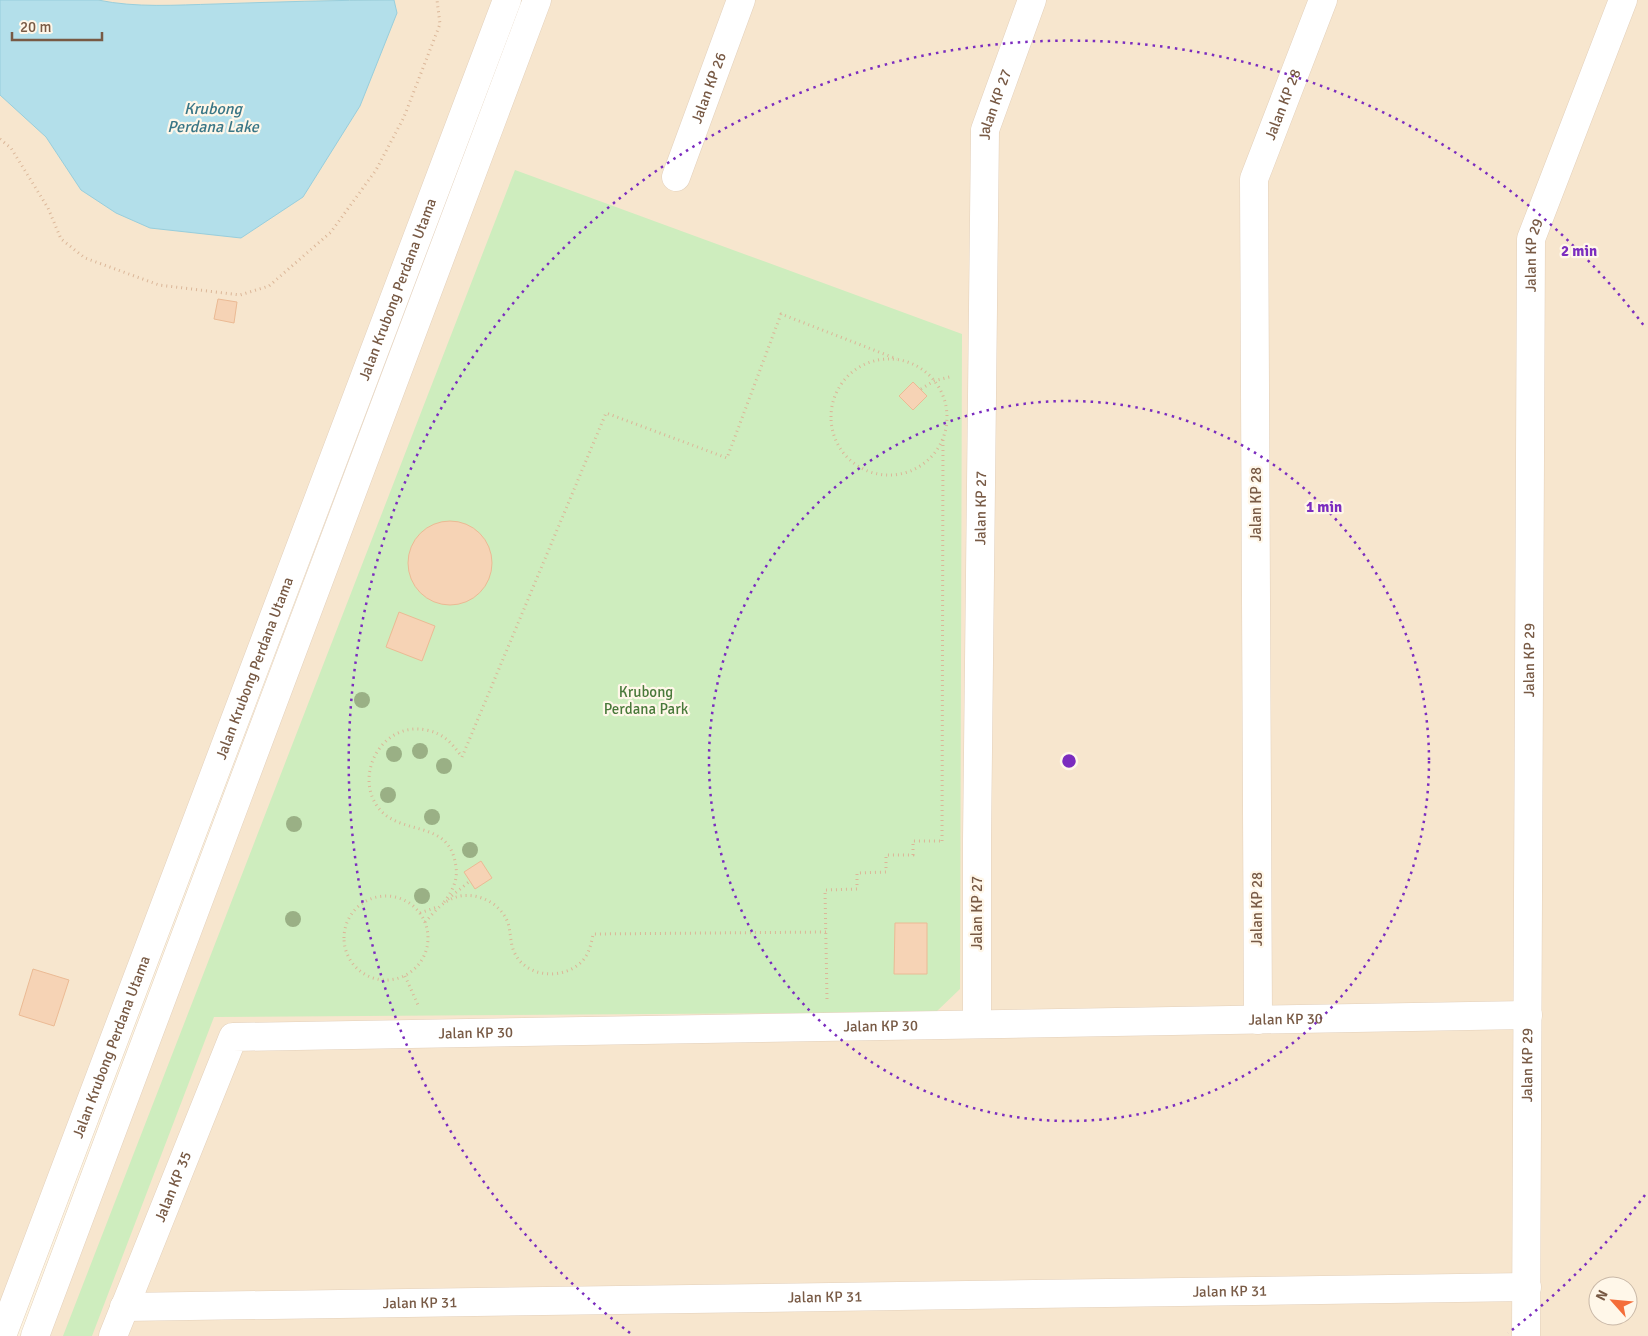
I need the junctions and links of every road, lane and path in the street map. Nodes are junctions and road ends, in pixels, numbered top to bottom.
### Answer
1 (436, 0) edge
2 (507, 0) edge
3 (537, 0) edge
4 (740, 0) edge
5 (1032, 0) edge
6 (1323, 0) edge
7 (1623, 0) edge
8 (0, 139) edge
9 (676, 177) dead end
10 (897, 359) junction
11 (934, 381) junction
12 (921, 390) dead end
13 (943, 436) junction
14 (977, 840) junction
15 (942, 841) junction
16 (470, 881) dead end
17 (440, 906) junction
18 (420, 913) junction
19 (425, 922) junction
20 (826, 932) junction
21 (1528, 1016) junction
22 (1258, 1020) junction
23 (977, 1024) junction
24 (828, 1027) junction
25 (233, 1037) joint
26 (1527, 1286) junction
27 (124, 1307) junction
28 (2, 1336) edge
29 (35, 1336) edge
30 (113, 1336) edge
31 (1526, 1336) edge

1 - 8 path
2 - 28 street, Jalan Krubong Perdana Utama
3 - 29 street, Jalan Krubong Perdana Utama
4 - 9 street, Jalan KP 26
5 - 14 street, Jalan KP 27
6 - 22 street, Jalan KP 28
7 - 21 street, Jalan KP 29
10 - 11 path
10 - 13 path
10 - 17 path
11 - 12 path
11 - 13 path
13 - 15 path
14 - 15 path
14 - 23 street, Jalan KP 27
15 - 20 path
16 - 17 path
17 - 18 path
17 - 19 path
17 - 20 path
18 - 19 path
18 - 19 path
20 - 24 path
21 - 22 street, Jalan KP 30
21 - 26 street, Jalan KP 29
22 - 23 street, Jalan KP 30
23 - 24 street, Jalan KP 30
24 - 25 street, Jalan KP 30
25 - 27 street, Jalan KP 35
26 - 27 street, Jalan KP 31
26 - 31 street, Jalan KP 29
27 - 30 street, Jalan KP 35

